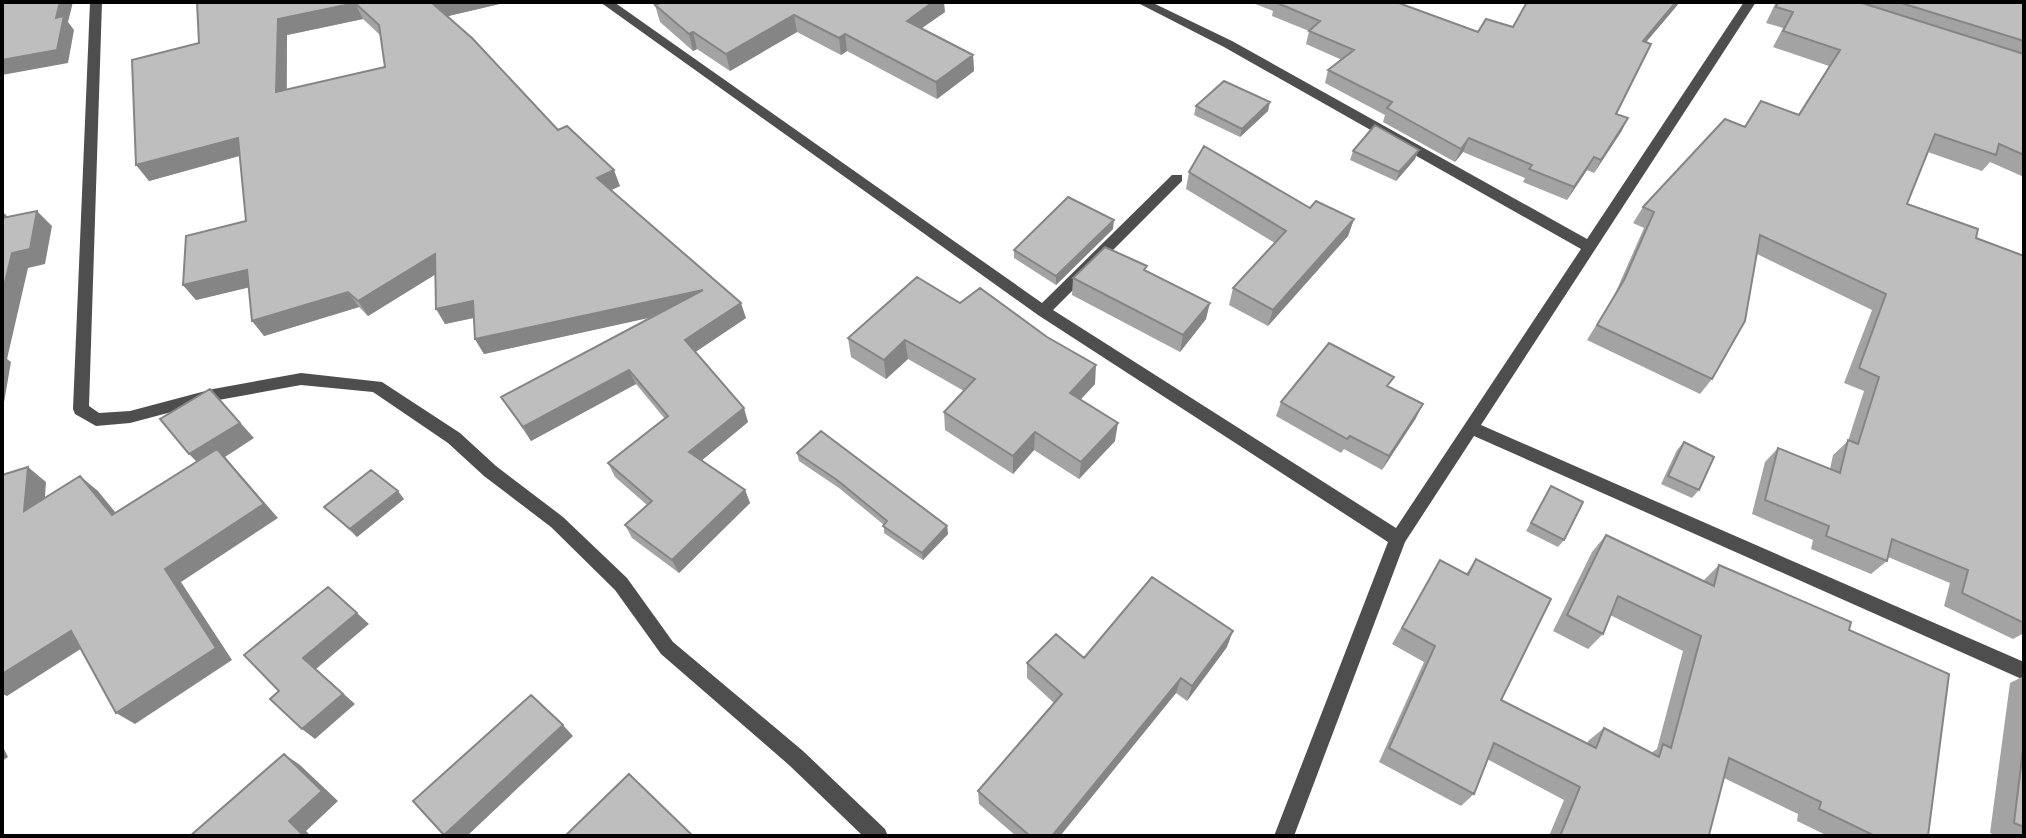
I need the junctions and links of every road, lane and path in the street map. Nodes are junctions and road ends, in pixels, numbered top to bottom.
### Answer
1 (96, 2) edge
2 (606, 2) edge
3 (1142, 2) edge
4 (1750, 2) edge
5 (1177, 178) dead end
6 (1589, 247) junction
7 (1043, 311) junction
8 (1471, 428) junction
9 (1398, 539) junction
10 (2024, 671) edge
11 (878, 836) edge
12 (1284, 836) edge

1 - 11 street
2 - 7 street
3 - 6 street
4 - 6 street
5 - 7 street
6 - 8 street
7 - 9 street
8 - 9 street
8 - 10 street
9 - 12 street

